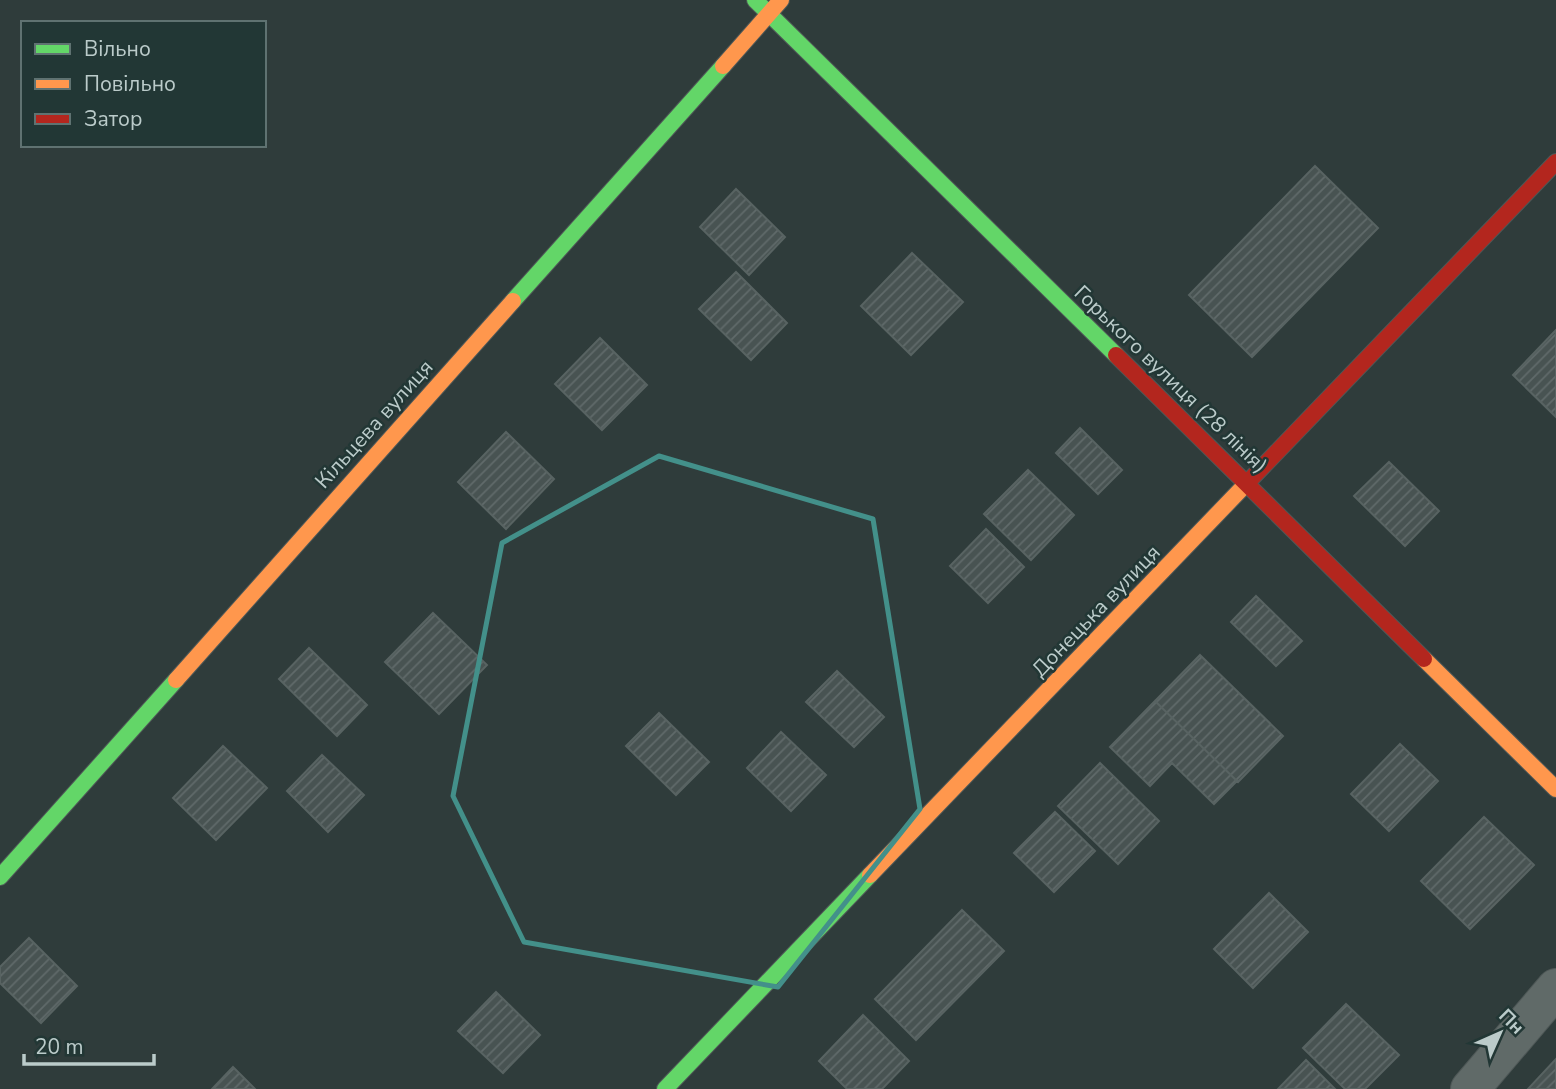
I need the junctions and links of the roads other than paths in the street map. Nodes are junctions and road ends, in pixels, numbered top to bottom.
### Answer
1 (755, 0) edge
2 (781, 0) edge
3 (768, 13) junction
4 (1556, 162) edge
5 (1247, 483) junction
6 (1556, 789) edge
7 (0, 877) edge
8 (1556, 988) edge
9 (666, 1089) edge
10 (1470, 1089) edge

1 - 3 street, Горького вулиця (28 лiнiя)
2 - 3 street, Кільцева вулиця
3 - 5 street, Горького вулиця (28 лiнiя)
3 - 7 street, Кільцева вулиця
4 - 5 street, Донецька вулиця
5 - 6 street, Горького вулиця (28 лiнiя)
5 - 9 street, Донецька вулиця
8 - 10 street

